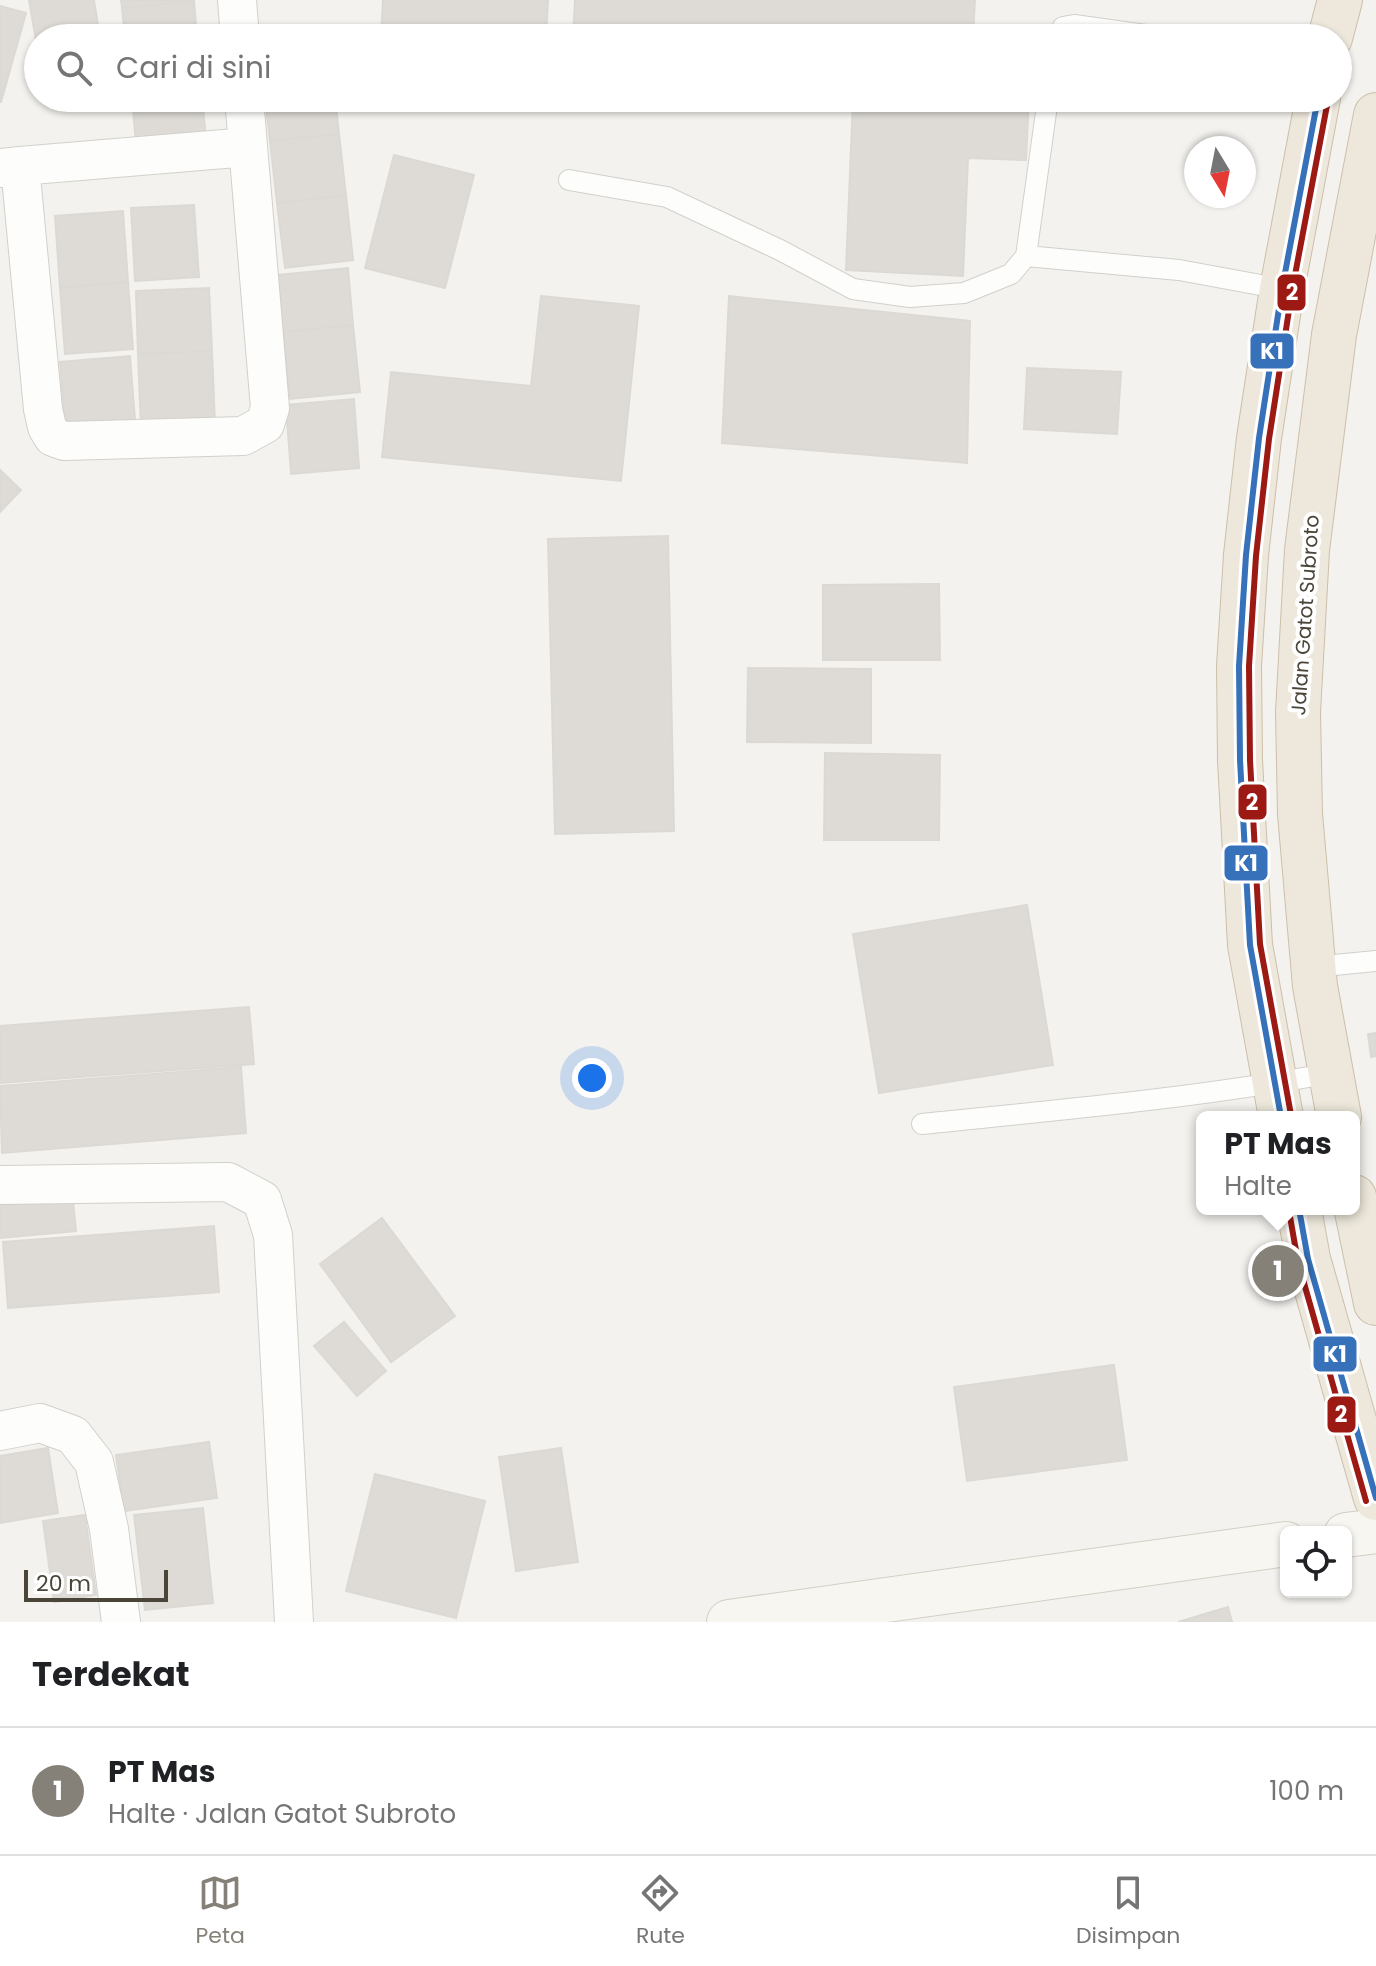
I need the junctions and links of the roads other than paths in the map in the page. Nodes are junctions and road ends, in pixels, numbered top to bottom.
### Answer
1 (237, 0) edge
2 (1340, 0) edge
3 (239, 24) edge
4 (1334, 24) edge
5 (245, 112) edge
6 (1046, 112) edge
7 (1315, 112) edge
8 (1376, 115) edge
9 (248, 147) junction
10 (10, 167) edge
11 (569, 180) dead end
12 (1026, 256) junction
13 (1282, 289) junction
14 (1376, 961) edge
15 (1314, 967) junction
16 (1331, 1073) junction
17 (1277, 1100) edge
18 (1338, 1111) edge
19 (922, 1124) dead end
20 (0, 1185) edge
21 (1300, 1215) edge
22 (1358, 1215) edge
23 (1376, 1303) edge
24 (0, 1431) edge
25 (1376, 1498) edge
26 (1376, 1531) edge
27 (1352, 1534) edge
28 (1280, 1545) edge
29 (121, 1622) edge
30 (294, 1622) edge
31 (729, 1622) edge

1 - 3 street
2 - 4 highway
5 - 9 street
6 - 12 lane
7 - 13 highway
8 - 15 highway, Jalan Gatot Subroto
9 - 10 street
9 - 10 street
11 - 12 lane
12 - 13 lane
13 - 17 highway
14 - 15 lane
15 - 16 highway, Jalan Gatot Subroto
16 - 17 lane
16 - 18 highway, Jalan Gatot Subroto
17 - 19 lane
20 - 30 street
21 - 25 highway
22 - 23 highway
24 - 29 street
26 - 27 street
28 - 31 street

